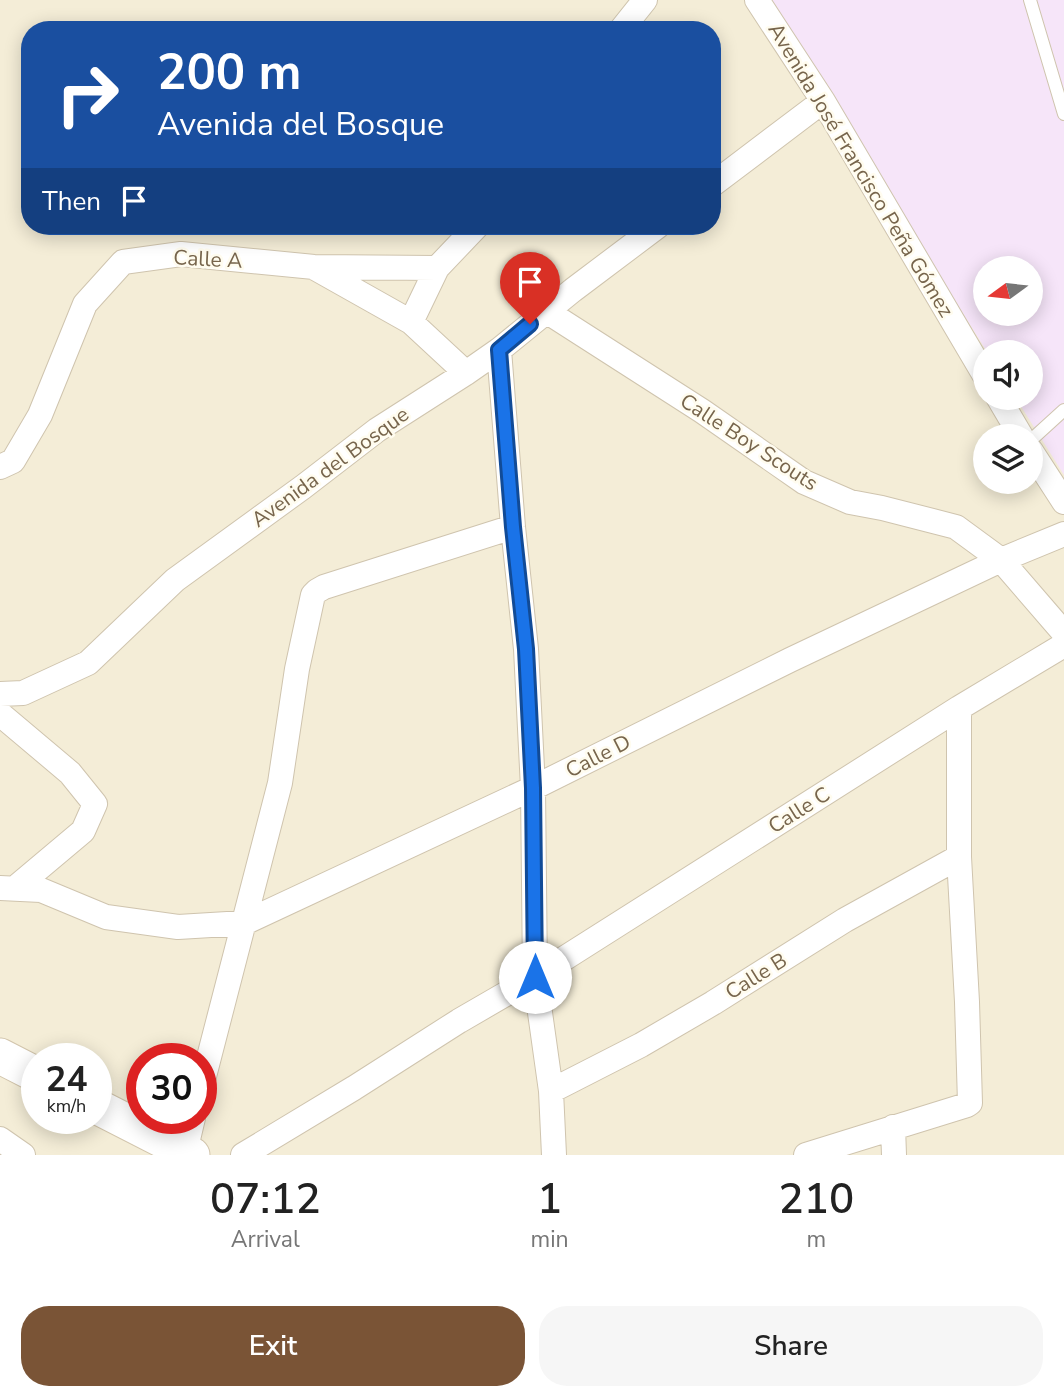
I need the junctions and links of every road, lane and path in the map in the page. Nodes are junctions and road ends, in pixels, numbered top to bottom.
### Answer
1 (645, 0) edge
2 (757, 0) edge
3 (1030, 0) edge
4 (628, 21) edge
5 (824, 101) junction
6 (1064, 114) edge
7 (721, 178) edge
8 (468, 235) edge
9 (646, 235) edge
10 (314, 267) junction
11 (437, 268) junction
12 (546, 312) junction
13 (411, 322) junction
14 (499, 350) junction
15 (973, 356) edge
16 (466, 373) junction
17 (1064, 410) edge
18 (1043, 429) edge
19 (0, 467) edge
20 (1043, 470) edge
21 (1064, 502) edge
22 (513, 527) junction
23 (1064, 534) edge
24 (1001, 561) junction
25 (1064, 633) edge
26 (1064, 645) edge
27 (0, 694) edge
28 (959, 708) junction
29 (0, 714) edge
30 (533, 788) junction
31 (959, 857) junction
32 (7, 888) edge
33 (244, 923) junction
34 (535, 977) junction
35 (213, 1043) edge
36 (0, 1056) edge
37 (21, 1067) edge
38 (551, 1091) junction
39 (112, 1114) edge
40 (893, 1127) junction
41 (191, 1134) edge
42 (0, 1139) edge
43 (188, 1153) edge
44 (23, 1155) edge
45 (243, 1155) edge
46 (554, 1155) edge
47 (806, 1155) edge
48 (894, 1155) edge

1 - 4 street
2 - 5 street, Avenida José Francisco Peña Gómez
3 - 6 lane
5 - 7 street
5 - 15 street, Avenida José Francisco Peña Gómez
8 - 11 street
9 - 12 street, Avenida del Bosque
10 - 11 street, Calle A
10 - 13 street
10 - 19 street, Calle A
11 - 13 street
12 - 14 street, Avenida del Bosque
12 - 24 street, Calle Boy Scouts
13 - 16 street
14 - 16 street, Avenida del Bosque
14 - 22 street
16 - 27 street, Avenida del Bosque
17 - 18 lane
20 - 21 street
22 - 30 street
22 - 33 street
23 - 24 street, Calle D
24 - 25 street, Calle Boy Scouts
24 - 30 street, Calle D
26 - 28 street, Calle C
28 - 31 street
28 - 34 street, Calle C
29 - 32 street
30 - 33 street, Calle D
30 - 34 street
31 - 38 street, Calle B
31 - 40 street
32 - 33 street, Calle D
33 - 35 street
34 - 38 street
34 - 45 street, Calle C
36 - 37 street
38 - 46 street
39 - 43 street
40 - 47 street
40 - 48 street
41 - 43 street
42 - 44 street

